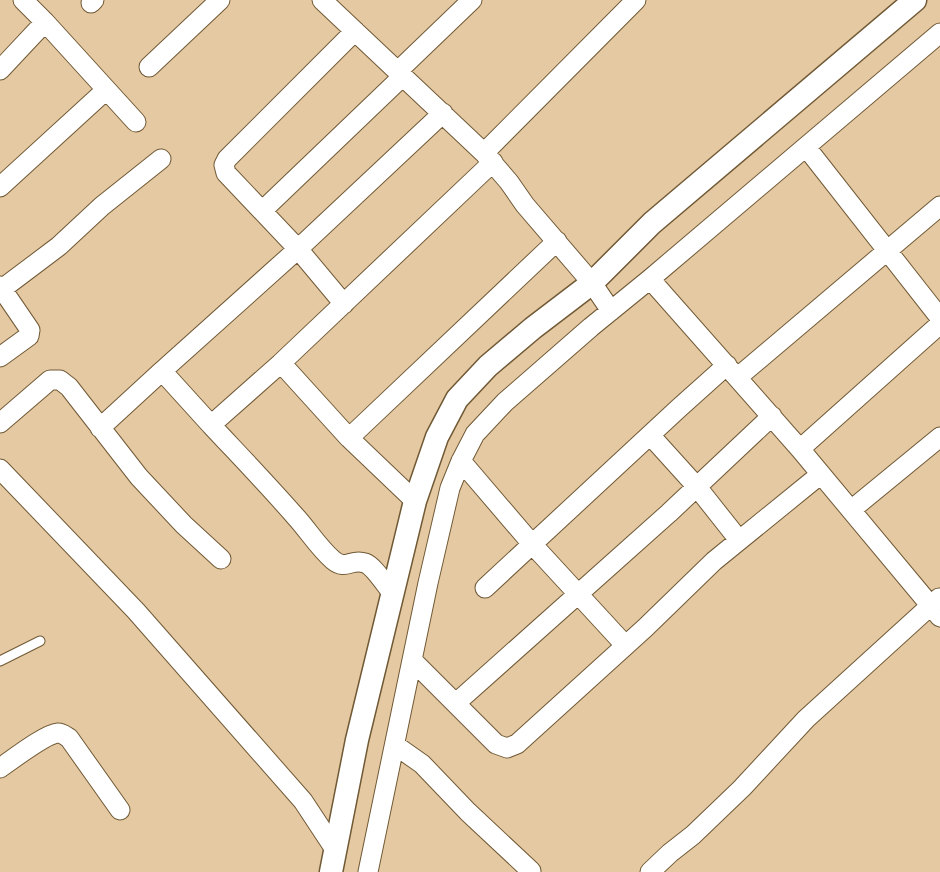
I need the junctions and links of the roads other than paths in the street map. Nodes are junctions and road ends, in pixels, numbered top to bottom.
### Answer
1 (23, 0) edge
2 (220, 0) edge
3 (322, 0) edge
4 (472, 0) edge
5 (636, 0) edge
6 (915, 0) edge
7 (45, 22) junction
8 (355, 31) junction
9 (940, 34) edge
10 (149, 67) dead end
11 (0, 70) edge
12 (400, 74) junction
13 (106, 90) junction
14 (443, 113) junction
15 (136, 122) dead end
16 (806, 147) junction
17 (489, 158) junction
18 (161, 159) dead end
19 (0, 187) edge
20 (940, 206) edge
21 (262, 211) junction
22 (556, 241) junction
23 (298, 249) junction
24 (887, 252) junction
25 (650, 279) junction
26 (1, 288) edge
27 (601, 297) junction
28 (344, 304) junction
29 (940, 318) edge
30 (940, 324) edge
31 (0, 356) edge
32 (281, 363) junction
33 (162, 371) junction
34 (732, 371) junction
35 (2, 416) edge
36 (772, 416) junction
37 (211, 426) junction
38 (100, 428) junction
39 (650, 435) junction
40 (940, 437) edge
41 (350, 438) junction
42 (800, 449) junction
43 (461, 461) junction
44 (0, 469) edge
45 (821, 474) junction
46 (697, 487) junction
47 (415, 502) junction
48 (851, 510) junction
49 (739, 540) junction
50 (532, 544) junction
51 (221, 559) dead end
52 (485, 588) dead end
53 (393, 594) junction
54 (578, 594) junction
55 (937, 606) edge
56 (40, 641) dead end
57 (625, 645) junction
58 (412, 660) junction
59 (0, 661) edge
60 (456, 703) junction
61 (395, 745) junction
62 (0, 768) edge
63 (120, 810) dead end
64 (333, 861) edge
65 (531, 871) edge
66 (368, 872) edge
67 (650, 872) edge

1 - 7 street
2 - 10 street
3 - 8 street
4 - 12 street
5 - 17 street
6 - 27 street
7 - 11 street
7 - 13 street
8 - 12 street
8 - 21 street
9 - 16 street
12 - 14 street
12 - 21 street
13 - 15 street
13 - 19 street
14 - 17 street
14 - 23 street
16 - 24 street
16 - 25 street
17 - 22 street
17 - 28 street
18 - 26 street
20 - 24 street
21 - 23 street
22 - 27 street
22 - 41 street
23 - 28 street
23 - 33 street
24 - 29 street
24 - 34 street
25 - 27 street
25 - 34 street
26 - 31 street
27 - 43 street
27 - 47 street
28 - 32 street
30 - 42 street
32 - 37 street
32 - 41 street
33 - 37 street
33 - 38 street
34 - 36 street
34 - 39 street
35 - 38 street
36 - 42 street
36 - 46 street
37 - 53 street
38 - 51 street
39 - 46 street
39 - 50 street
40 - 48 street
41 - 47 street
42 - 45 street
43 - 50 street
43 - 58 street
44 - 64 street
45 - 48 street
45 - 49 street
46 - 49 street
46 - 54 street
47 - 53 street
48 - 55 street
49 - 57 street
50 - 52 street
50 - 54 street
53 - 64 street
54 - 57 street
54 - 60 street
55 - 67 street
56 - 59 lane
57 - 60 street
58 - 60 street
58 - 61 street
61 - 65 street
61 - 66 street
62 - 63 street

